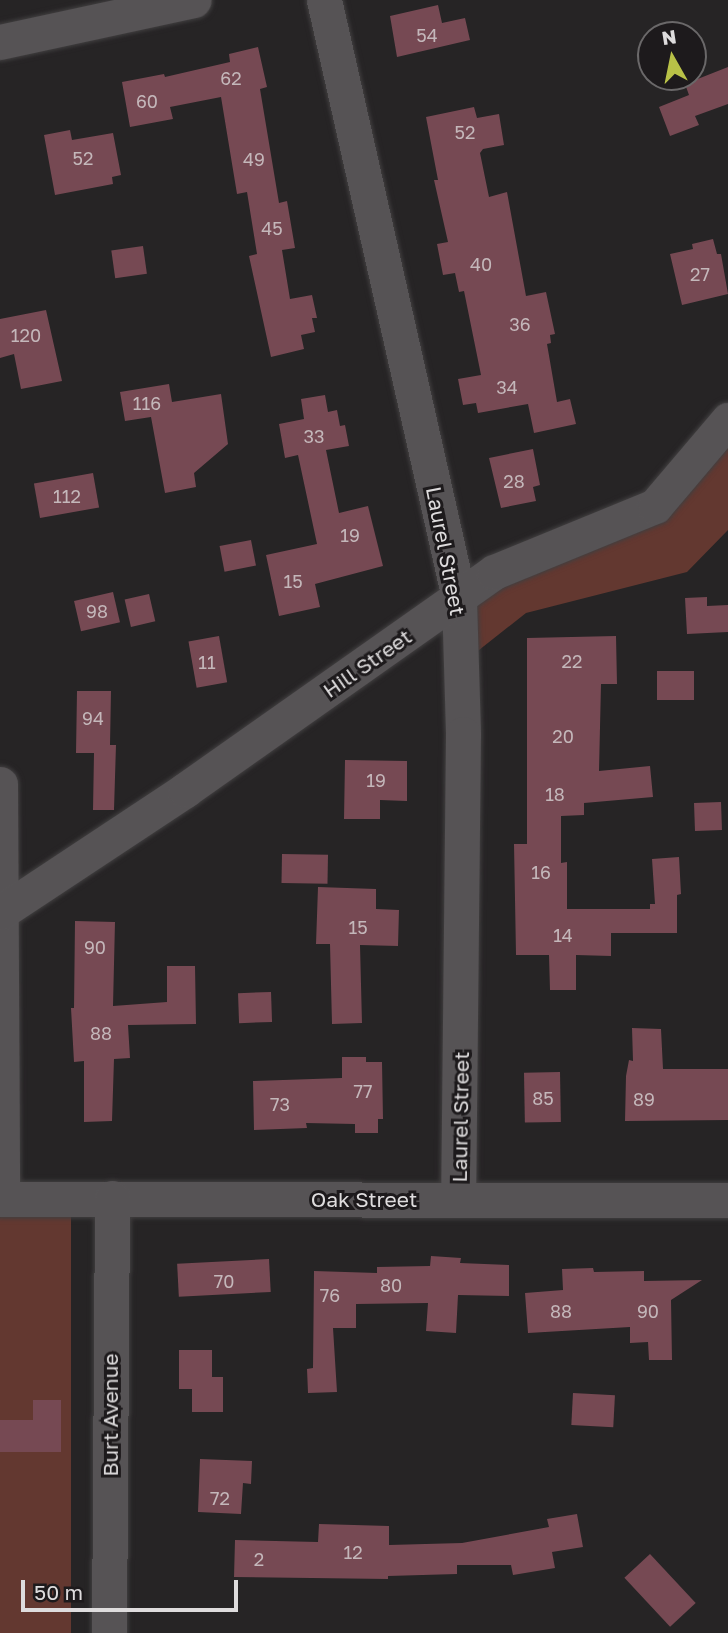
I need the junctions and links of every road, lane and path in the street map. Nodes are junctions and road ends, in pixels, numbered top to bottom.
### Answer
1 (194, 0) edge
2 (324, 0) edge
3 (0, 42) edge
4 (728, 420) edge
5 (459, 598) junction
6 (0, 784) edge
7 (1, 912) edge
8 (112, 1198) junction
9 (1, 1199) edge
10 (458, 1199) junction
11 (728, 1200) edge
12 (109, 1633) edge

1 - 3 street
2 - 5 street, Laurel Street
4 - 5 street, Hill Street
5 - 7 street, Hill Street
5 - 10 street, Laurel Street
6 - 7 street
7 - 9 street
8 - 9 street, Oak Street
8 - 10 street, Oak Street
8 - 12 street, Burt Avenue
10 - 11 street, Oak Street

